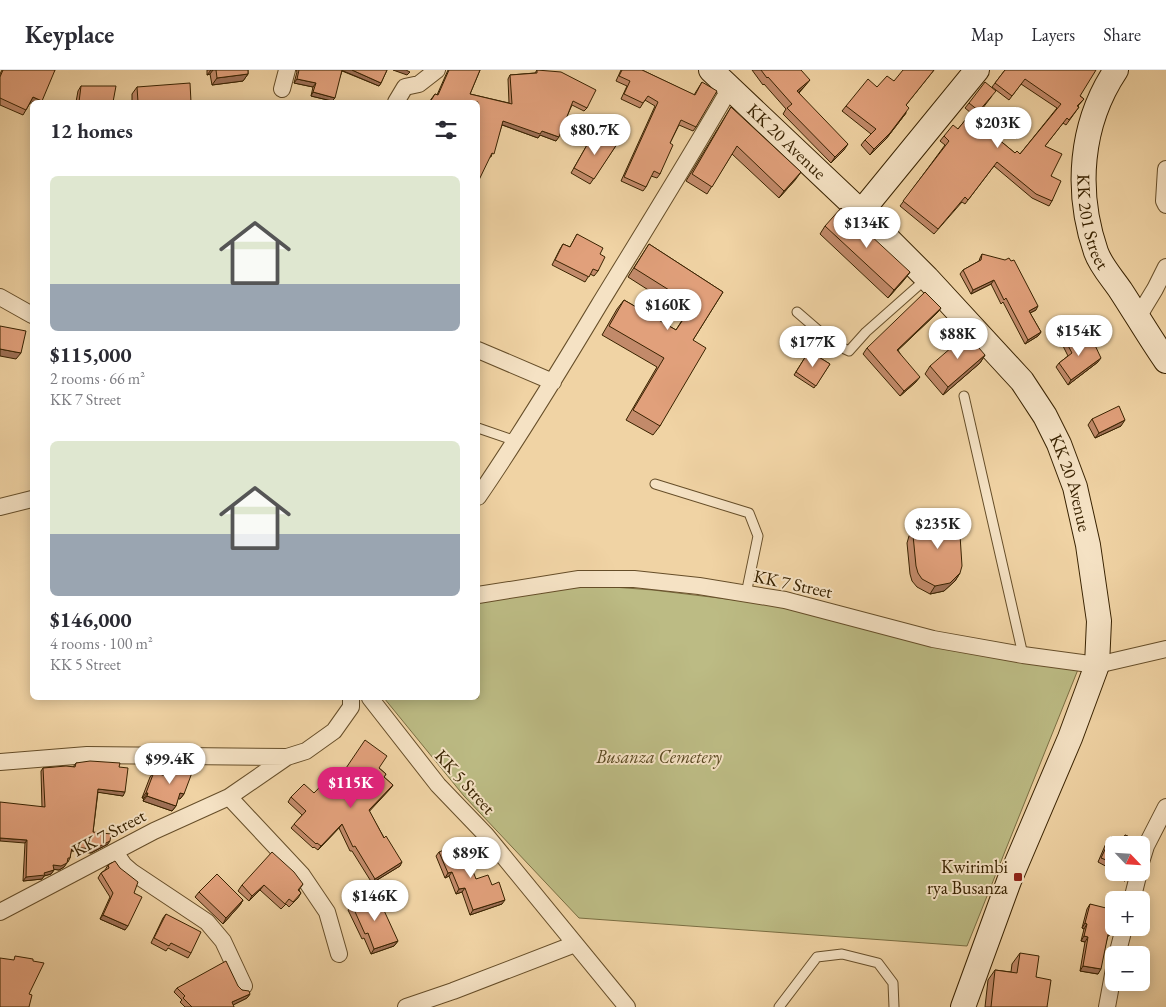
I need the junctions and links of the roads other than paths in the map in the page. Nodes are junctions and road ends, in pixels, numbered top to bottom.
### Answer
1 (287, 70) edge
2 (437, 70) edge
3 (711, 70) edge
4 (977, 70) edge
5 (1116, 70) edge
6 (730, 88) junction
7 (282, 89) dead end
8 (397, 100) edge
9 (1166, 168) edge
10 (1166, 205) edge
11 (861, 212) junction
12 (1166, 267) edge
13 (927, 278) junction
14 (0, 297) edge
15 (797, 312) dead end
16 (30, 314) edge
17 (1138, 317) junction
18 (480, 351) edge
19 (1166, 361) edge
20 (553, 382) junction
21 (964, 396) dead end
22 (480, 429) edge
23 (516, 441) junction
24 (654, 484) dead end
25 (480, 494) edge
26 (30, 499) edge
27 (0, 506) edge
28 (746, 594) junction
29 (480, 596) edge
30 (1166, 649) edge
31 (1022, 655) junction
32 (1097, 665) junction
33 (351, 700) edge
34 (372, 700) edge
35 (287, 758) junction
36 (0, 762) edge
37 (229, 797) junction
38 (1166, 807) edge
39 (1150, 838) edge
40 (115, 852) junction
41 (0, 912) edge
42 (575, 944) junction
43 (338, 954) dead end
44 (244, 986) dead end
45 (1110, 991) edge
46 (406, 1007) edge
47 (626, 1007) edge
48 (779, 1007) edge
49 (894, 1007) edge
50 (963, 1007) edge
51 (1107, 1007) edge

1 - 7 street
2 - 8 street
3 - 6 main road, KK 20 Avenue
4 - 11 main road
5 - 17 main road, KK 201 Street
6 - 11 main road, KK 20 Avenue
6 - 20 street
9 - 10 street
11 - 13 main road, KK 20 Avenue
12 - 17 street
13 - 15 lane
13 - 32 main road, KK 20 Avenue
14 - 16 street
17 - 19 main road, KK 201 Street
18 - 20 street
20 - 23 street
21 - 31 lane
22 - 23 lane
23 - 25 street
24 - 28 lane
26 - 27 street
28 - 29 street, KK 7 Street
28 - 31 street, KK 7 Street
30 - 32 street
31 - 32 street, KK 7 Street
32 - 50 main road, KK 20 Avenue
33 - 35 street, KK 7 Street
34 - 42 street, KK 5 Street
35 - 36 street, KK 7 Street
35 - 37 street, KK 7 Street
37 - 40 street, KK 7 Street
37 - 43 street
38 - 39 street
40 - 41 street, KK 7 Street
40 - 44 street
42 - 46 street
42 - 47 street, KK 5 Street
45 - 51 street
48 - 49 lane

